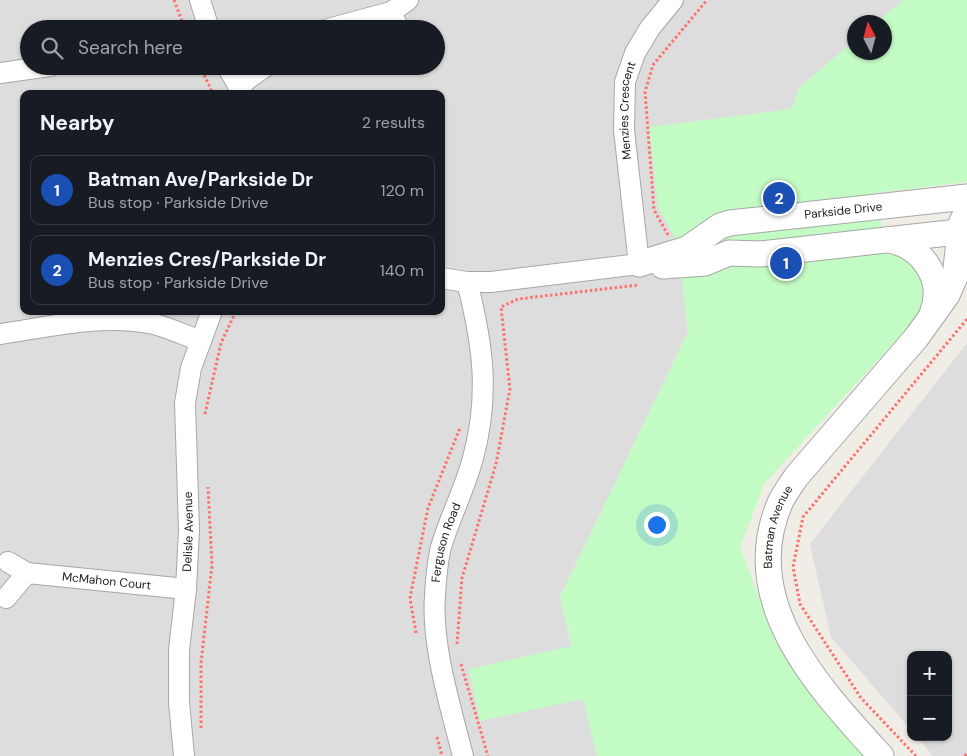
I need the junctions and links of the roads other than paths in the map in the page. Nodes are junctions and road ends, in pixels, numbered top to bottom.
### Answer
1 (200, 0) edge
2 (408, 0) edge
3 (673, 0) edge
4 (206, 20) edge
5 (395, 20) edge
6 (20, 70) edge
7 (0, 73) edge
8 (232, 75) edge
9 (257, 75) edge
10 (241, 90) edge
11 (965, 218) edge
12 (886, 240) junction
13 (640, 274) junction
14 (445, 279) edge
15 (467, 282) junction
16 (491, 282) junction
17 (967, 284) edge
18 (211, 315) edge
19 (922, 330) junction
20 (480, 332) junction
21 (0, 334) edge
22 (201, 342) junction
23 (8, 562) dead end
24 (27, 573) junction
25 (186, 589) junction
26 (6, 598) dead end
27 (184, 756) edge
28 (463, 756) edge
29 (881, 756) edge

1 - 4 street
2 - 5 street
3 - 13 street, Menzies Crescent
6 - 7 street
8 - 10 street
9 - 10 street
11 - 12 street, Parkside Drive
11 - 13 street, Parkside Drive
11 - 19 street, Batman Avenue
12 - 13 street, Parkside Drive
12 - 19 street, Batman Avenue
13 - 16 street, Parkside Drive
14 - 15 street, Parkside Drive
15 - 16 street, Parkside Drive
15 - 20 street, Ferguson Road
16 - 20 street, Ferguson Road
17 - 19 street, Batman Avenue
18 - 22 street, Delisle Avenue
19 - 29 street, Batman Avenue
20 - 28 street, Ferguson Road
21 - 22 street
22 - 25 street, Delisle Avenue
23 - 24 street, McMahon Court
24 - 25 street, McMahon Court
24 - 26 street
25 - 27 street, Delisle Avenue

